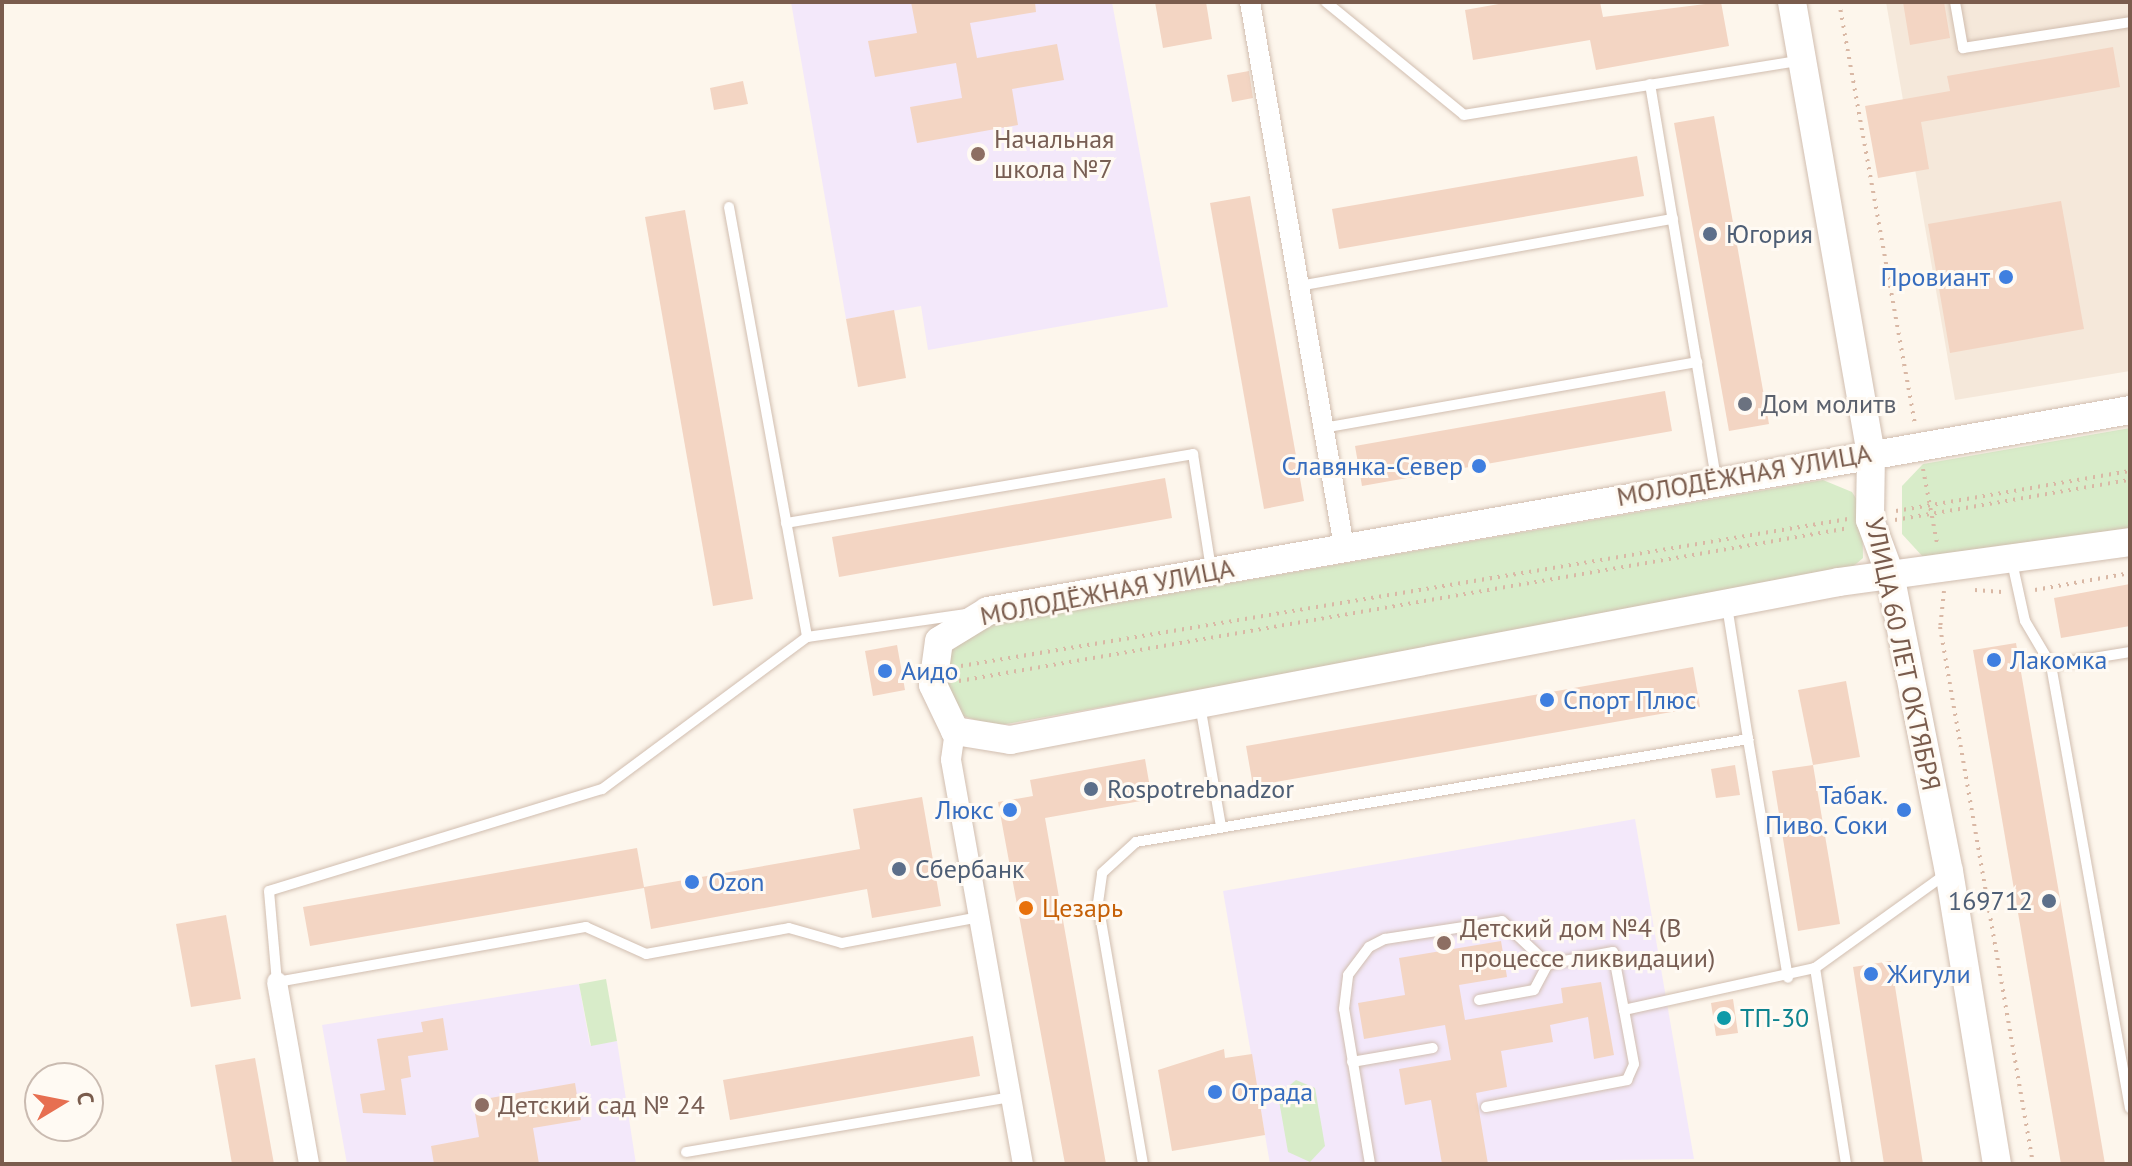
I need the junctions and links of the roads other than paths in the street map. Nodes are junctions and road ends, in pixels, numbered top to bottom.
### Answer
1 (1250, 2) edge
2 (1326, 2) edge
3 (1792, 2) edge
4 (1955, 2) edge
5 (2130, 22) edge
6 (1802, 60) junction
7 (1650, 84) junction
8 (729, 207) dead end
9 (1673, 219) junction
10 (1299, 286) junction
11 (1697, 362) junction
12 (2130, 410) edge
13 (1323, 428) junction
14 (1871, 453) junction
15 (1716, 479) junction
16 (786, 523) junction
17 (2130, 542) edge
18 (1344, 547) junction
19 (2012, 562) junction
20 (1211, 571) junction
21 (1890, 574) junction
22 (1726, 602) junction
23 (988, 611) junction
24 (807, 637) junction
25 (2130, 652) edge
26 (2051, 665) junction
27 (1200, 705) junction
28 (955, 731) junction
29 (1748, 739) junction
30 (1221, 826) junction
31 (1949, 871) junction
32 (979, 917) junction
33 (1548, 964) junction
34 (1815, 968) junction
35 (1788, 978) junction
36 (277, 982) junction
37 (1479, 1000) dead end
38 (1624, 1010) junction
39 (1433, 1048) dead end
40 (1352, 1062) junction
41 (1011, 1097) junction
42 (1486, 1107) dead end
43 (2130, 1108) edge
44 (686, 1152) dead end
45 (309, 1164) edge
46 (1023, 1164) edge
47 (1143, 1164) edge
48 (1370, 1164) edge
49 (1846, 1164) edge
50 (1997, 1164) edge

1 - 10 street
2 - 7 lane
3 - 6 main road, УЛИЦА 60 ЛЕТ ОКТЯБРЯ
4 - 5 lane
6 - 7 lane
6 - 14 main road, УЛИЦА 60 ЛЕТ ОКТЯБРЯ
7 - 9 lane
8 - 16 lane
9 - 10 lane
9 - 11 lane
10 - 13 street
11 - 13 lane
11 - 15 lane
12 - 14 main road, МОЛОДЁЖНАЯ УЛИЦА
13 - 18 street
14 - 15 main road, МОЛОДЁЖНАЯ УЛИЦА
14 - 21 main road, УЛИЦА 60 ЛЕТ ОКТЯБРЯ
15 - 18 main road, МОЛОДЁЖНАЯ УЛИЦА
16 - 20 lane
16 - 24 lane
17 - 19 main road
18 - 20 main road, МОЛОДЁЖНАЯ УЛИЦА
19 - 21 main road
19 - 26 lane
20 - 23 main road, МОЛОДЁЖНАЯ УЛИЦА
21 - 22 main road
21 - 31 main road, УЛИЦА 60 ЛЕТ ОКТЯБРЯ
22 - 27 main road
22 - 29 lane
23 - 24 lane
23 - 28 main road, МОЛОДЁЖНАЯ УЛИЦА
24 - 36 lane
25 - 26 lane
26 - 43 lane
27 - 28 main road
27 - 30 lane
28 - 32 street
29 - 30 lane
29 - 35 lane
30 - 47 lane
31 - 34 lane
31 - 50 main road, УЛИЦА 60 ЛЕТ ОКТЯБРЯ
32 - 36 lane
32 - 41 street
33 - 37 lane
33 - 38 lane
33 - 40 lane
34 - 35 lane
34 - 49 lane
35 - 38 lane
36 - 45 street
38 - 42 lane
39 - 40 lane
40 - 48 lane
41 - 44 lane
41 - 46 street

